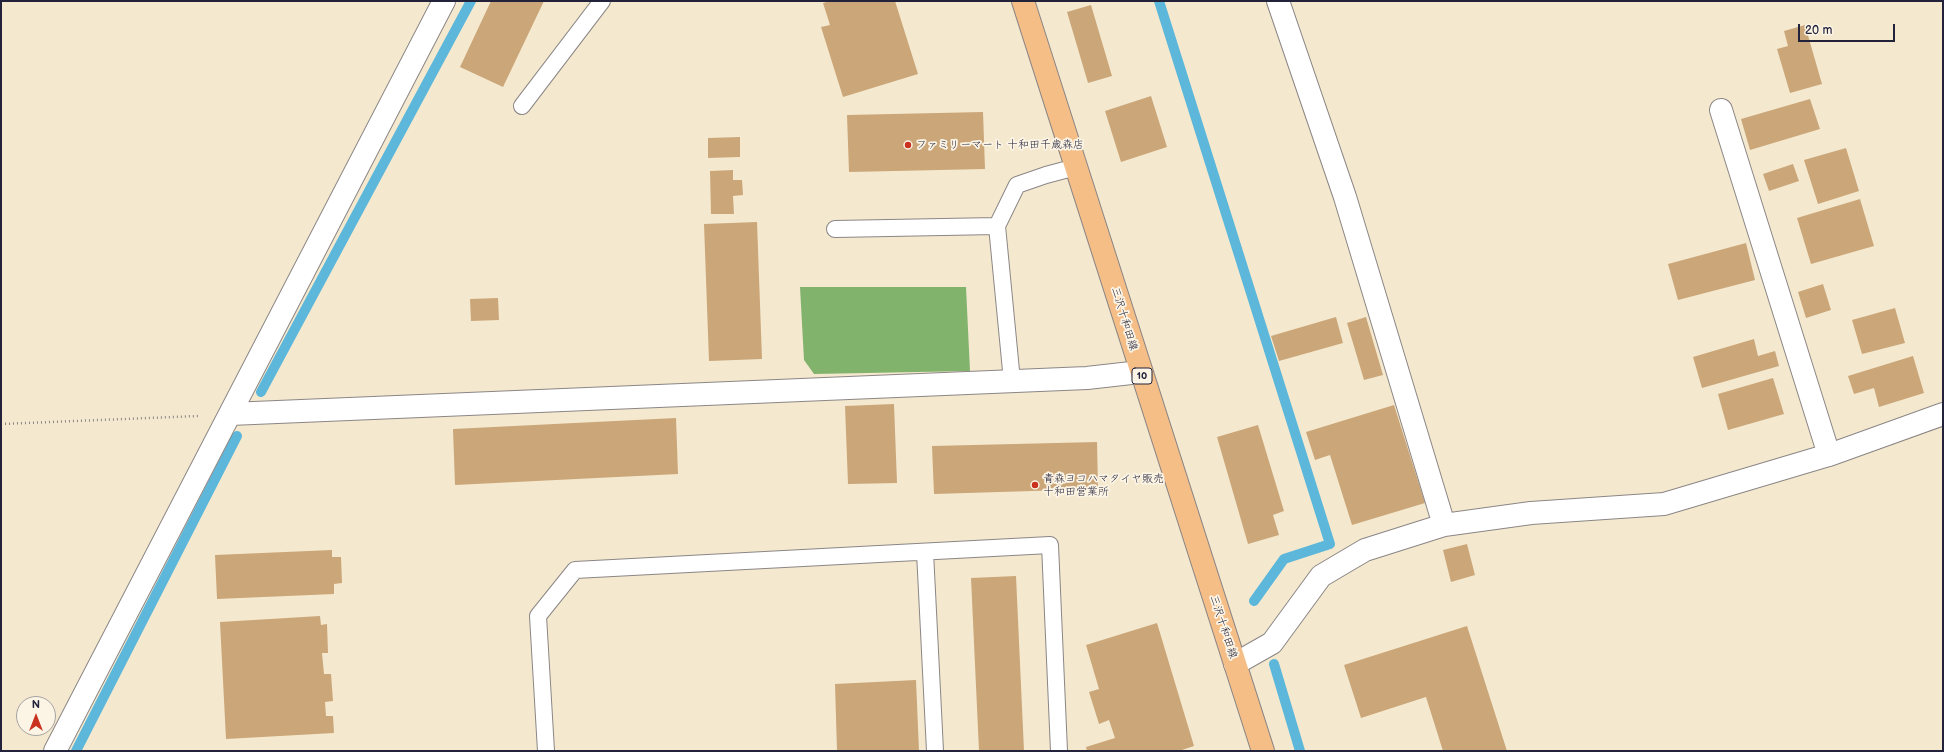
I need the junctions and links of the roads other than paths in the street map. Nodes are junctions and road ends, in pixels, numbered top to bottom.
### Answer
1 (444, 1) edge
2 (602, 1) edge
3 (1023, 1) edge
4 (1278, 1) edge
5 (522, 106) dead end
6 (1721, 110) dead end
7 (1076, 167) junction
8 (997, 226) junction
9 (835, 229) dead end
10 (1140, 372) junction
11 (1012, 381) junction
12 (230, 414) junction
13 (1943, 414) edge
14 (1829, 455) junction
15 (1444, 525) junction
16 (925, 552) junction
17 (1236, 664) junction
18 (55, 751) edge
19 (546, 751) edge
20 (935, 751) edge
21 (1059, 751) edge
22 (1263, 751) edge

1 - 12 street
2 - 5 lane
3 - 7 main road, 三沢十和田線 / 10
4 - 15 street
6 - 14 street
7 - 8 lane
7 - 10 main road, 三沢十和田線 / 10
8 - 9 lane
8 - 11 lane
10 - 11 street
10 - 17 main road, 三沢十和田線 / 10
11 - 12 street
12 - 18 street
13 - 14 street
14 - 15 street
15 - 17 street
16 - 19 lane
16 - 20 lane
16 - 21 lane
17 - 22 main road, 三沢十和田線 / 10

